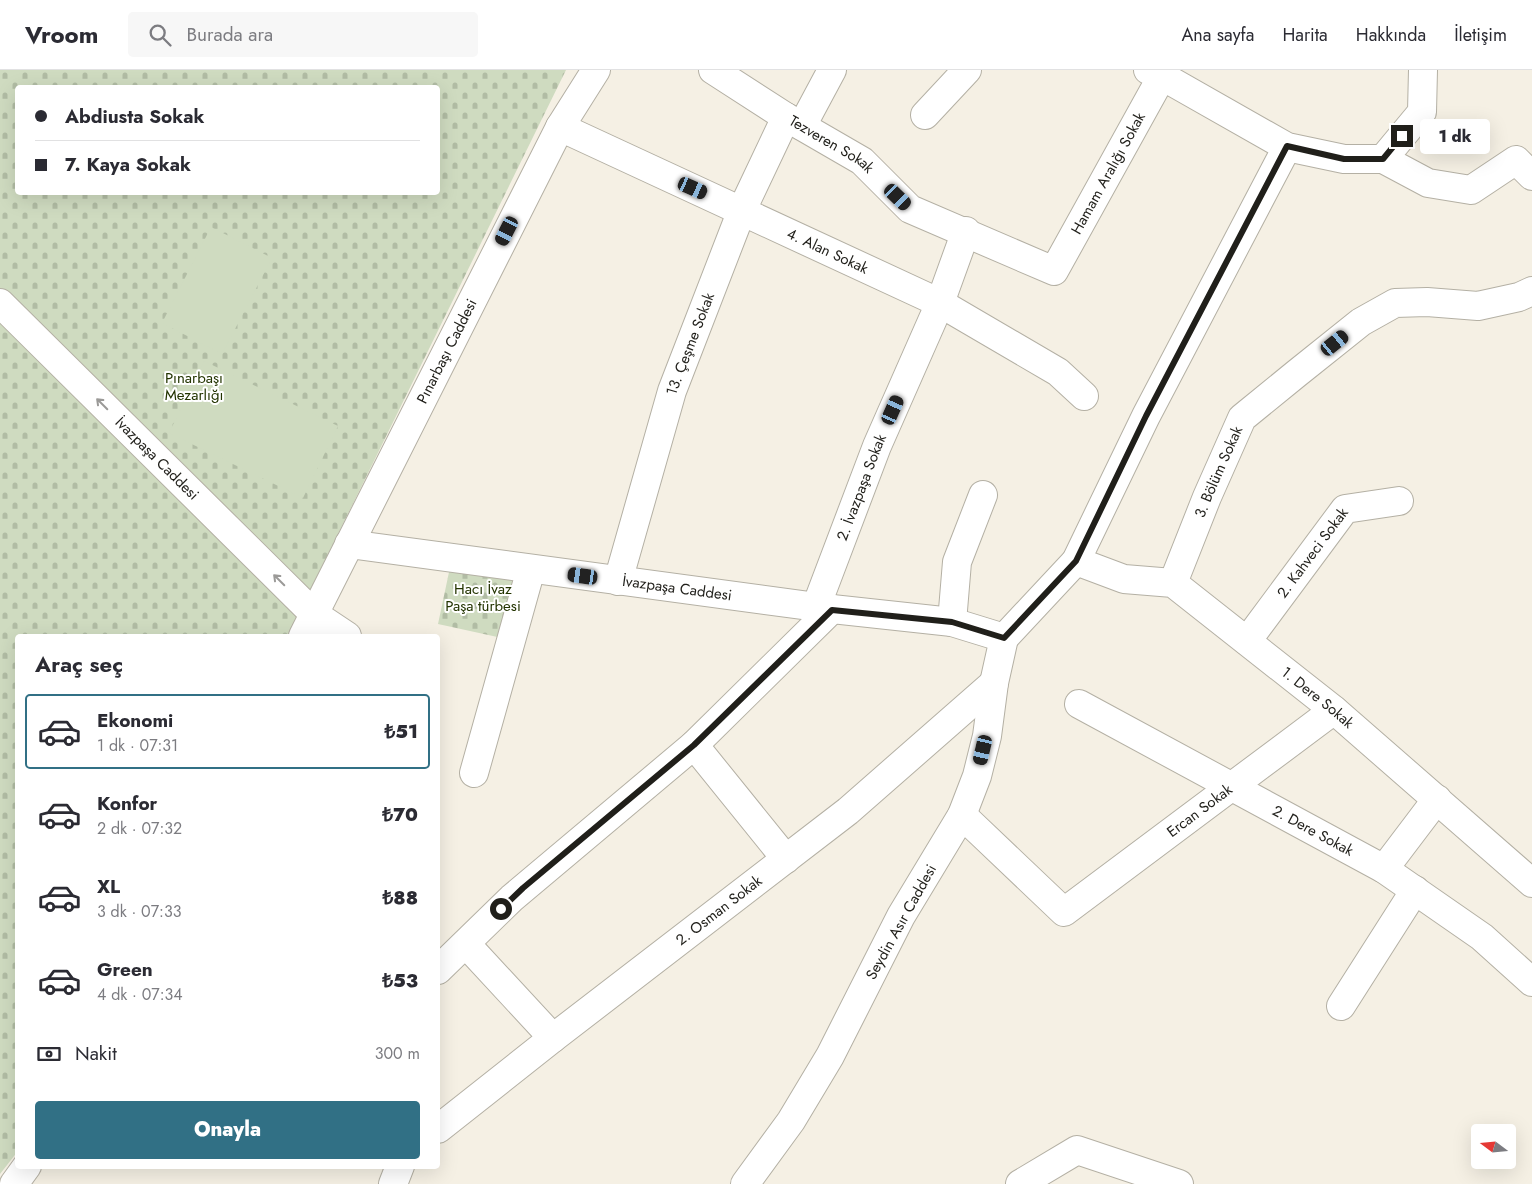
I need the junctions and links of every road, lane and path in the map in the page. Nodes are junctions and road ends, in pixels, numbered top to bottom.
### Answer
1 (596, 70) edge
2 (713, 70) edge
3 (832, 70) edge
4 (967, 70) edge
5 (1423, 70) edge
6 (1155, 73) edge
7 (925, 115) dead end
8 (794, 122) junction
9 (560, 127) junction
10 (1287, 146) junction
11 (1383, 159) junction
12 (1527, 161) edge
13 (742, 210) junction
14 (966, 231) junction
15 (1054, 271) joint
16 (1532, 291) edge
17 (0, 303) edge
18 (940, 303) junction
19 (1084, 396) dead end
20 (983, 495) dead end
21 (1400, 501) dead end
22 (349, 544) junction
23 (1076, 561) junction
24 (531, 569) junction
25 (618, 581) junction
26 (1173, 583) junction
27 (824, 608) junction
28 (952, 622) junction
29 (309, 625) edge
30 (340, 634) edge
31 (1004, 638) junction
32 (1247, 641) junction
33 (994, 683) junction
34 (1079, 704) dead end
35 (1334, 710) junction
36 (694, 745) junction
37 (474, 773) dead end
38 (1231, 787) junction
39 (1437, 799) junction
40 (962, 815) junction
41 (786, 859) junction
42 (1384, 869) junction
43 (1532, 883) edge
44 (1415, 890) junction
45 (466, 944) junction
46 (440, 968) edge
47 (1532, 982) edge
48 (1342, 1006) dead end
49 (553, 1038) junction
50 (440, 1128) edge
51 (25, 1169) edge
52 (399, 1169) edge
53 (14, 1184) edge
54 (393, 1184) edge
55 (745, 1184) edge
56 (1020, 1184) edge
57 (1179, 1184) edge

1 - 9 street, Pınarbaşı Caddesi
2 - 8 street, Tezveren Sokak
3 - 8 street, 13. Çeşme Sokak
4 - 7 street
5 - 11 street
6 - 10 street
6 - 15 street, Hamam Aralığı Sokak
8 - 13 street, 13. Çeşme Sokak
8 - 14 street, Tezveren Sokak
9 - 13 street, 4. Alan Sokak
9 - 22 street, Pınarbaşı Caddesi
10 - 11 street
10 - 23 street
11 - 12 street
13 - 18 street, 4. Alan Sokak
13 - 25 street, 13. Çeşme Sokak
14 - 15 street, Tezveren Sokak
14 - 18 street, 2. İvazpaşa Sokak
16 - 26 street, 3. Bölüm Sokak
29 -> 17 street, İvazpaşa Caddesi
18 - 19 street, 4. Alan Sokak
18 - 27 street, 2. İvazpaşa Sokak
20 - 28 street
21 - 32 street, 2. Kahveci Sokak
22 - 24 street, İvazpaşa Caddesi
22 - 29 street, Pınarbaşı Caddesi
23 - 26 street
23 - 31 street
24 - 25 street, İvazpaşa Caddesi
24 - 37 street
25 - 27 street, İvazpaşa Caddesi
26 - 32 street, 1. Dere Sokak
27 - 28 street, İvazpaşa Caddesi
27 - 36 street
28 - 31 street, İvazpaşa Caddesi
29 - 30 street, İvazpaşa Caddesi
31 - 33 street, Seydin Asır Caddesi
32 - 35 street, 1. Dere Sokak
33 - 40 street, Seydin Asır Caddesi
33 - 41 street, 2. Osman Sokak
34 - 38 street, 2. Dere Sokak
35 - 38 street, Ercan Sokak
35 - 39 street, 1. Dere Sokak
36 - 41 street
36 - 45 street
38 - 40 street, Ercan Sokak
38 - 42 street, 2. Dere Sokak
39 - 42 street
39 - 43 street, 1. Dere Sokak
40 - 55 street, Seydin Asır Caddesi
41 - 49 street, 2. Osman Sokak
42 - 44 street, 2. Dere Sokak
44 - 47 street, 2. Dere Sokak
44 - 48 street
45 - 46 street
45 - 49 street
49 - 50 street, 2. Osman Sokak
51 - 53 street
52 - 54 street
56 - 57 street

